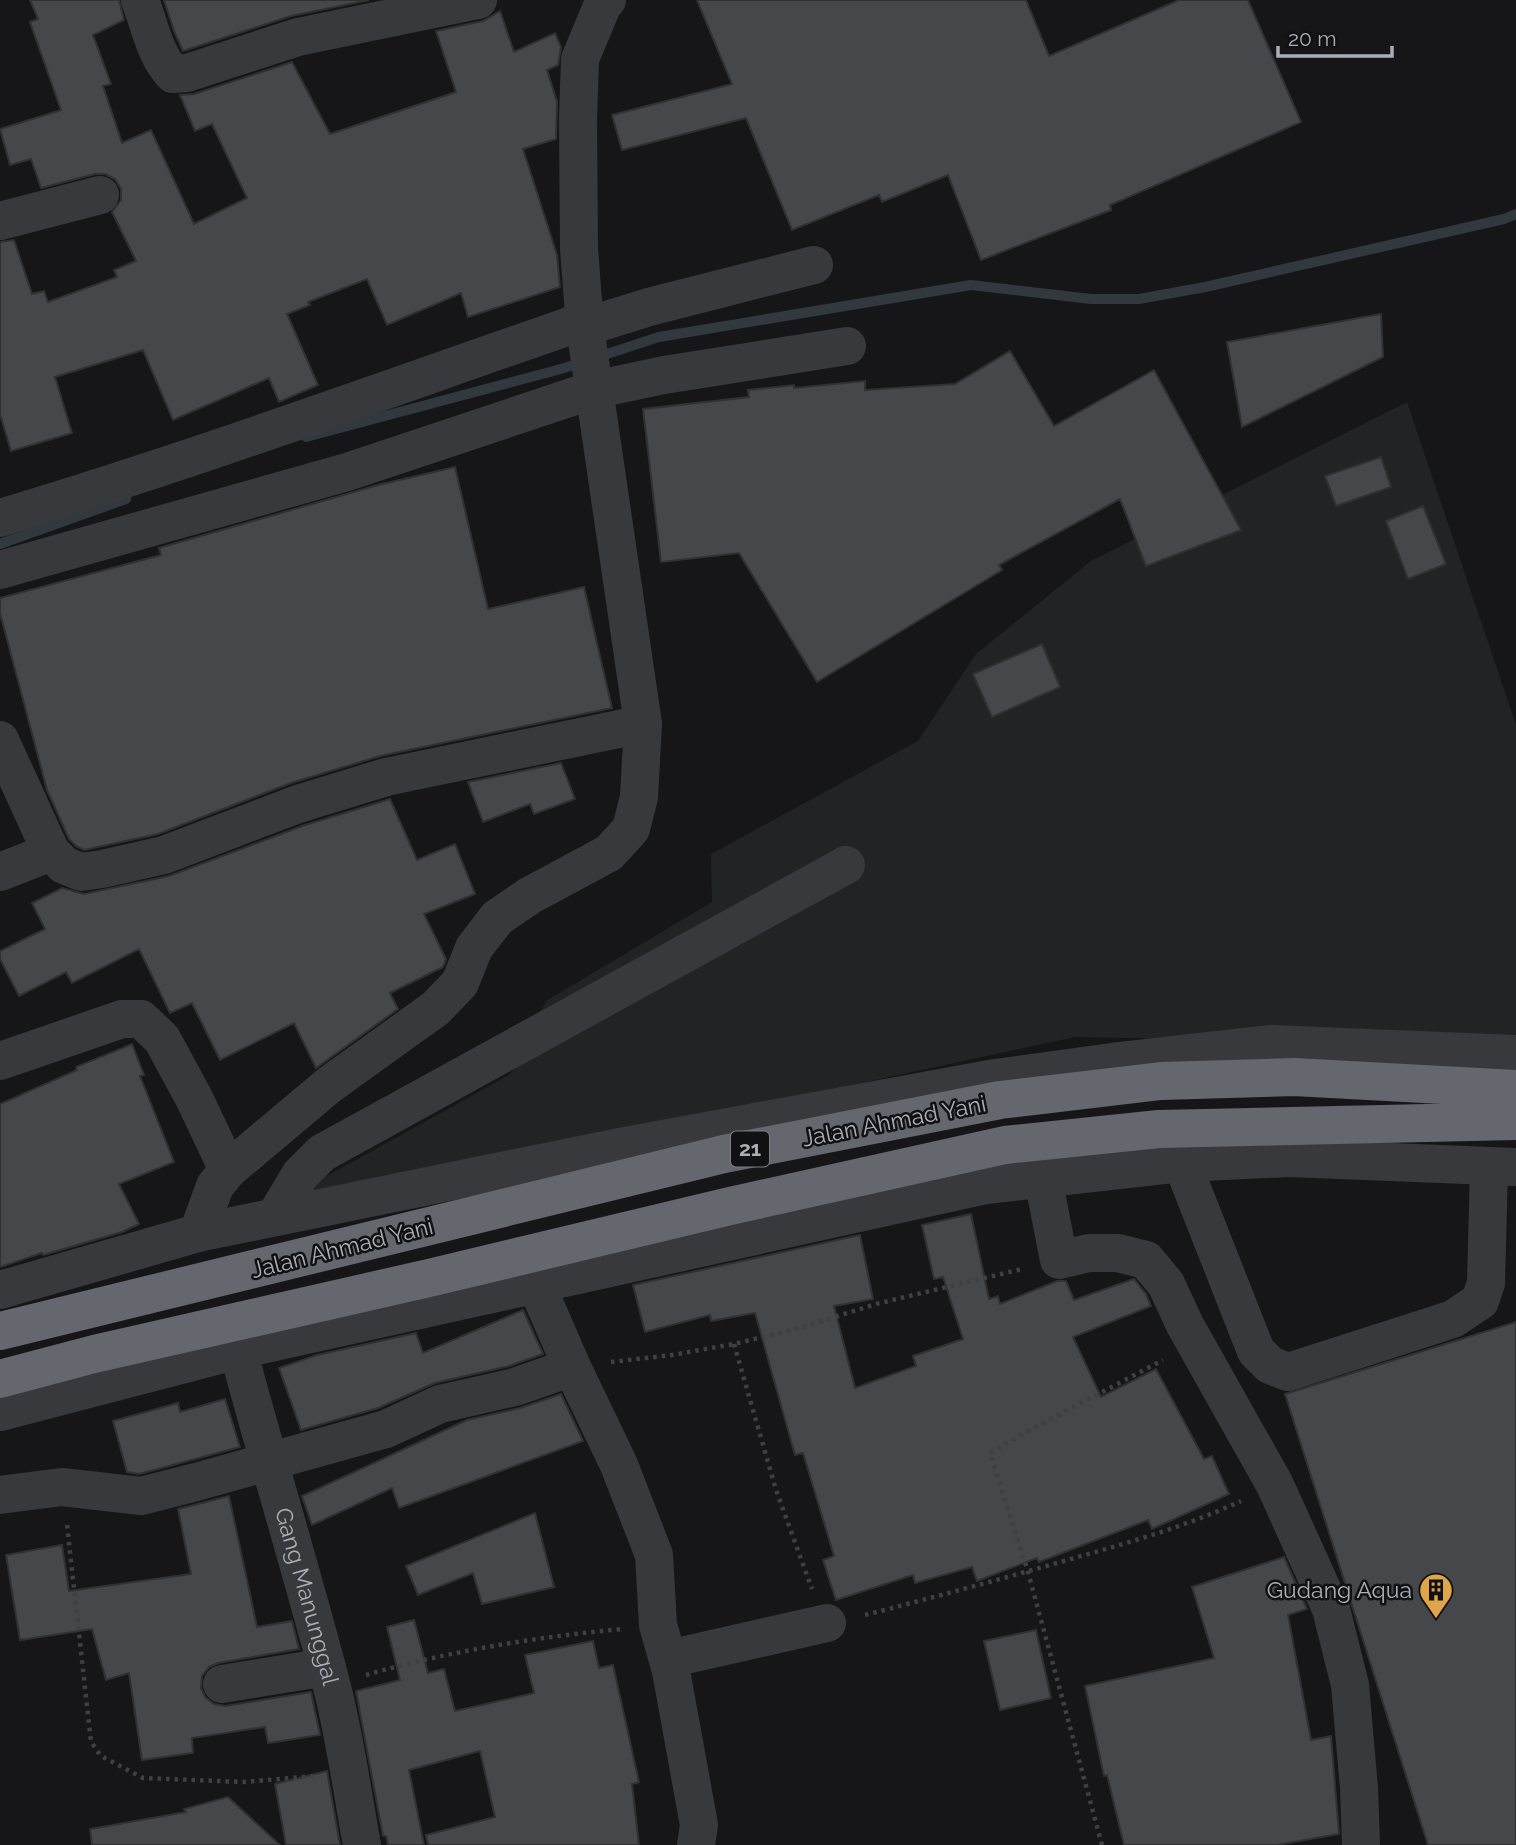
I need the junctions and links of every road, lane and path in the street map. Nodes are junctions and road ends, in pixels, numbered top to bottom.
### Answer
1 (140, 0) edge
2 (478, 0) edge
3 (602, 1) edge
4 (100, 195) dead end
5 (0, 221) edge
6 (814, 265) dead end
7 (585, 327) junction
8 (847, 346) dead end
9 (592, 382) junction
10 (0, 518) edge
11 (0, 570) edge
12 (643, 724) junction
13 (0, 740) edge
14 (51, 852) junction
15 (846, 865) dead end
16 (0, 872) edge
17 (1516, 1054) edge
18 (0, 1061) edge
19 (1516, 1089) edge
20 (1516, 1121) edge
21 (1182, 1163) junction
22 (1502, 1167) edge
23 (228, 1170) junction
24 (1043, 1178) junction
25 (275, 1217) junction
26 (198, 1233) junction
27 (1059, 1260) junction
28 (536, 1284) junction
29 (0, 1290) edge
30 (0, 1331) edge
31 (1195, 1342) junction
32 (734, 1343) junction
33 (238, 1350) junction
34 (572, 1367) junction
35 (0, 1379) edge
36 (0, 1412) edge
37 (268, 1462) junction
38 (1275, 1485) junction
39 (62, 1487) junction
40 (0, 1495) edge
41 (1028, 1572) junction
42 (827, 1623) junction
43 (663, 1642) junction
44 (329, 1676) junction
45 (222, 1684) dead end
46 (349, 1773) junction
47 (362, 1845) edge
48 (696, 1845) edge
49 (1102, 1845) edge
50 (1361, 1845) edge

1 - 2 street
3 - 7 street
4 - 5 street
6 - 7 street
7 - 9 street
7 - 10 street
8 - 9 street
9 - 11 street
9 - 12 street
12 - 14 street
12 - 23 street
13 - 14 street
14 - 16 street
15 - 25 street
17 - 25 street
18 - 23 street
19 - 30 highway, Jalan Ahmad Yani / 21
20 - 35 highway, Jalan Ahmad Yani / 21
21 - 22 street
21 - 22 street
21 - 24 street
23 - 26 street
24 - 27 street
24 - 28 street
25 - 26 street
26 - 29 street
27 - 31 street
27 - 32 path
28 - 33 street
28 - 34 street
31 - 38 street
31 - 41 path
32 - 34 path
32 - 42 path
33 - 36 street
33 - 37 street, Gang Manunggal
34 - 37 street
34 - 43 street
37 - 39 street
37 - 44 street, Gang Manunggal
38 - 41 path
38 - 50 street
39 - 40 street
39 - 46 path
41 - 42 path
41 - 49 path
42 - 43 street
43 - 44 path
43 - 48 street
44 - 45 street
44 - 46 street, Gang Manunggal
46 - 47 street, Gang Manunggal

